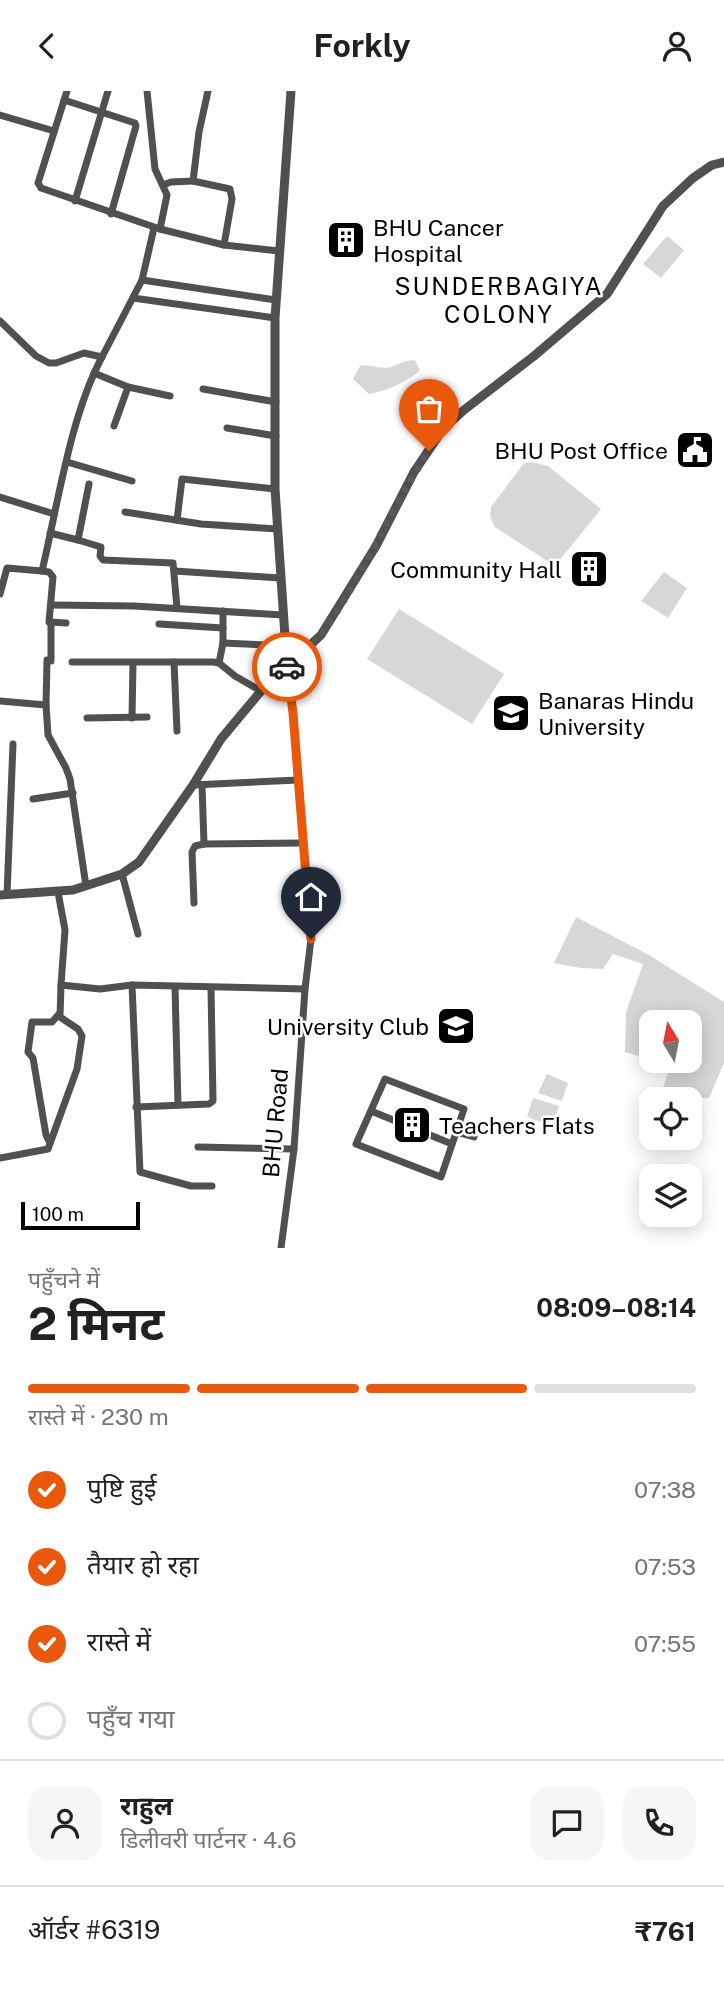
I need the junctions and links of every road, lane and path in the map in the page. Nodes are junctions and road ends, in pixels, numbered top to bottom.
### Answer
1 (67, 91) edge
2 (108, 91) edge
3 (148, 91) edge
4 (208, 91) edge
5 (291, 91) edge
6 (65, 100) junction
7 (101, 112) junction
8 (0, 115) edge
9 (54, 131) junction
10 (724, 162) edge
11 (193, 181) junction
12 (163, 185) junction
13 (75, 201) junction
14 (111, 214) junction
15 (157, 229) junction
16 (224, 246) junction
17 (279, 251) junction
18 (142, 280) junction
19 (133, 298) junction
20 (276, 300) junction
21 (275, 318) junction
22 (0, 321) edge
23 (103, 357) junction
24 (94, 373) junction
25 (128, 387) junction
26 (203, 389) dead end
27 (170, 396) dead end
28 (276, 403) junction
29 (114, 426) dead end
30 (227, 428) dead end
31 (276, 436) junction
32 (67, 462) junction
33 (132, 481) dead end
34 (89, 484) dead end
35 (275, 489) junction
36 (0, 497) edge
37 (125, 512) dead end
38 (54, 514) junction
39 (177, 520) junction
40 (277, 529) junction
41 (50, 533) junction
42 (78, 540) junction
43 (4, 568) edge
44 (42, 571) junction
45 (176, 571) junction
46 (281, 578) junction
47 (0, 594) edge
48 (51, 605) junction
49 (177, 608) junction
50 (223, 611) junction
51 (283, 615) junction
52 (51, 623) junction
53 (66, 623) dead end
54 (159, 624) dead end
55 (223, 628) junction
56 (223, 643) junction
57 (285, 646) junction
58 (174, 662) junction
59 (72, 663) dead end
60 (133, 663) junction
61 (219, 663) junction
62 (287, 666) junction
63 (261, 691) junction
64 (0, 701) edge
65 (46, 705) junction
66 (147, 717) dead end
67 (87, 718) dead end
68 (132, 718) junction
69 (177, 731) dead end
70 (13, 744) dead end
71 (298, 780) junction
72 (197, 785) junction
73 (73, 793) junction
74 (33, 799) dead end
75 (204, 843) junction
76 (303, 843) junction
77 (122, 874) junction
78 (86, 886) junction
79 (58, 892) junction
80 (4, 895) edge
81 (194, 903) dead end
82 (138, 934) dead end
83 (61, 985) junction
84 (132, 985) junction
85 (174, 988) junction
86 (211, 988) junction
87 (305, 989) junction
88 (59, 1014) junction
89 (178, 1105) junction
90 (136, 1107) junction
91 (371, 1111) junction
92 (456, 1132) junction
93 (474, 1137) dead end
94 (50, 1143) junction
95 (452, 1144) junction
96 (198, 1147) dead end
97 (294, 1149) junction
98 (0, 1158) edge
99 (212, 1186) dead end
100 (281, 1248) edge

1 - 6 street
2 - 7 street
3 - 12 street
4 - 11 street
5 - 17 street
6 - 7 street
6 - 9 street
7 - 13 street
7 - 14 street
8 - 9 street
9 - 13 street
10 - 62 street
11 - 12 street
11 - 16 street
12 - 15 street
13 - 14 street
14 - 15 street
15 - 16 street
15 - 18 street
16 - 17 street
17 - 20 street
18 - 19 street
18 - 20 street
19 - 21 street
19 - 23 street
20 - 21 street
21 - 28 street
22 - 23 street
23 - 24 street
24 - 25 street
24 - 32 street
25 - 27 street
25 - 29 street
26 - 28 street
28 - 31 street
30 - 31 street
31 - 35 street
32 - 33 street
32 - 38 street
34 - 42 street
35 - 39 street
35 - 40 street
36 - 38 street
37 - 39 street
38 - 41 street
39 - 40 street
40 - 46 street
41 - 42 street
41 - 44 street
42 - 45 street
43 - 44 street
43 - 47 street
44 - 48 street
45 - 46 street
45 - 49 street
46 - 51 street
48 - 49 street
48 - 52 street
49 - 50 street
50 - 51 street
50 - 55 street
51 - 57 street
52 - 53 street
52 - 65 street
54 - 55 street
55 - 56 street
56 - 57 street
56 - 61 street
57 - 62 street
58 - 60 street
58 - 61 street
58 - 69 street
59 - 60 street
60 - 68 street
61 - 63 street
62 - 63 street
62 - 71 street, BHU Road
63 - 72 street
64 - 65 street
65 - 73 street
66 - 68 street
67 - 68 street
70 - 80 street
71 - 72 street
71 - 76 street, BHU Road
72 - 75 street
72 - 77 street
73 - 74 street
73 - 78 street
75 - 76 street
75 - 81 street
76 - 87 street, BHU Road
77 - 78 street
77 - 82 street
78 - 79 street
79 - 80 street
79 - 83 street
83 - 84 street
83 - 88 street
84 - 85 street
84 - 90 street
85 - 86 street
85 - 89 street
86 - 87 street
86 - 89 street
87 - 97 street, BHU Road
88 - 94 street
88 - 94 street
89 - 90 street
90 - 99 street
91 - 92 street
91 - 95 street
91 - 95 street
92 - 93 street
92 - 95 street
94 - 98 street
96 - 97 street
97 - 100 street, BHU Road

